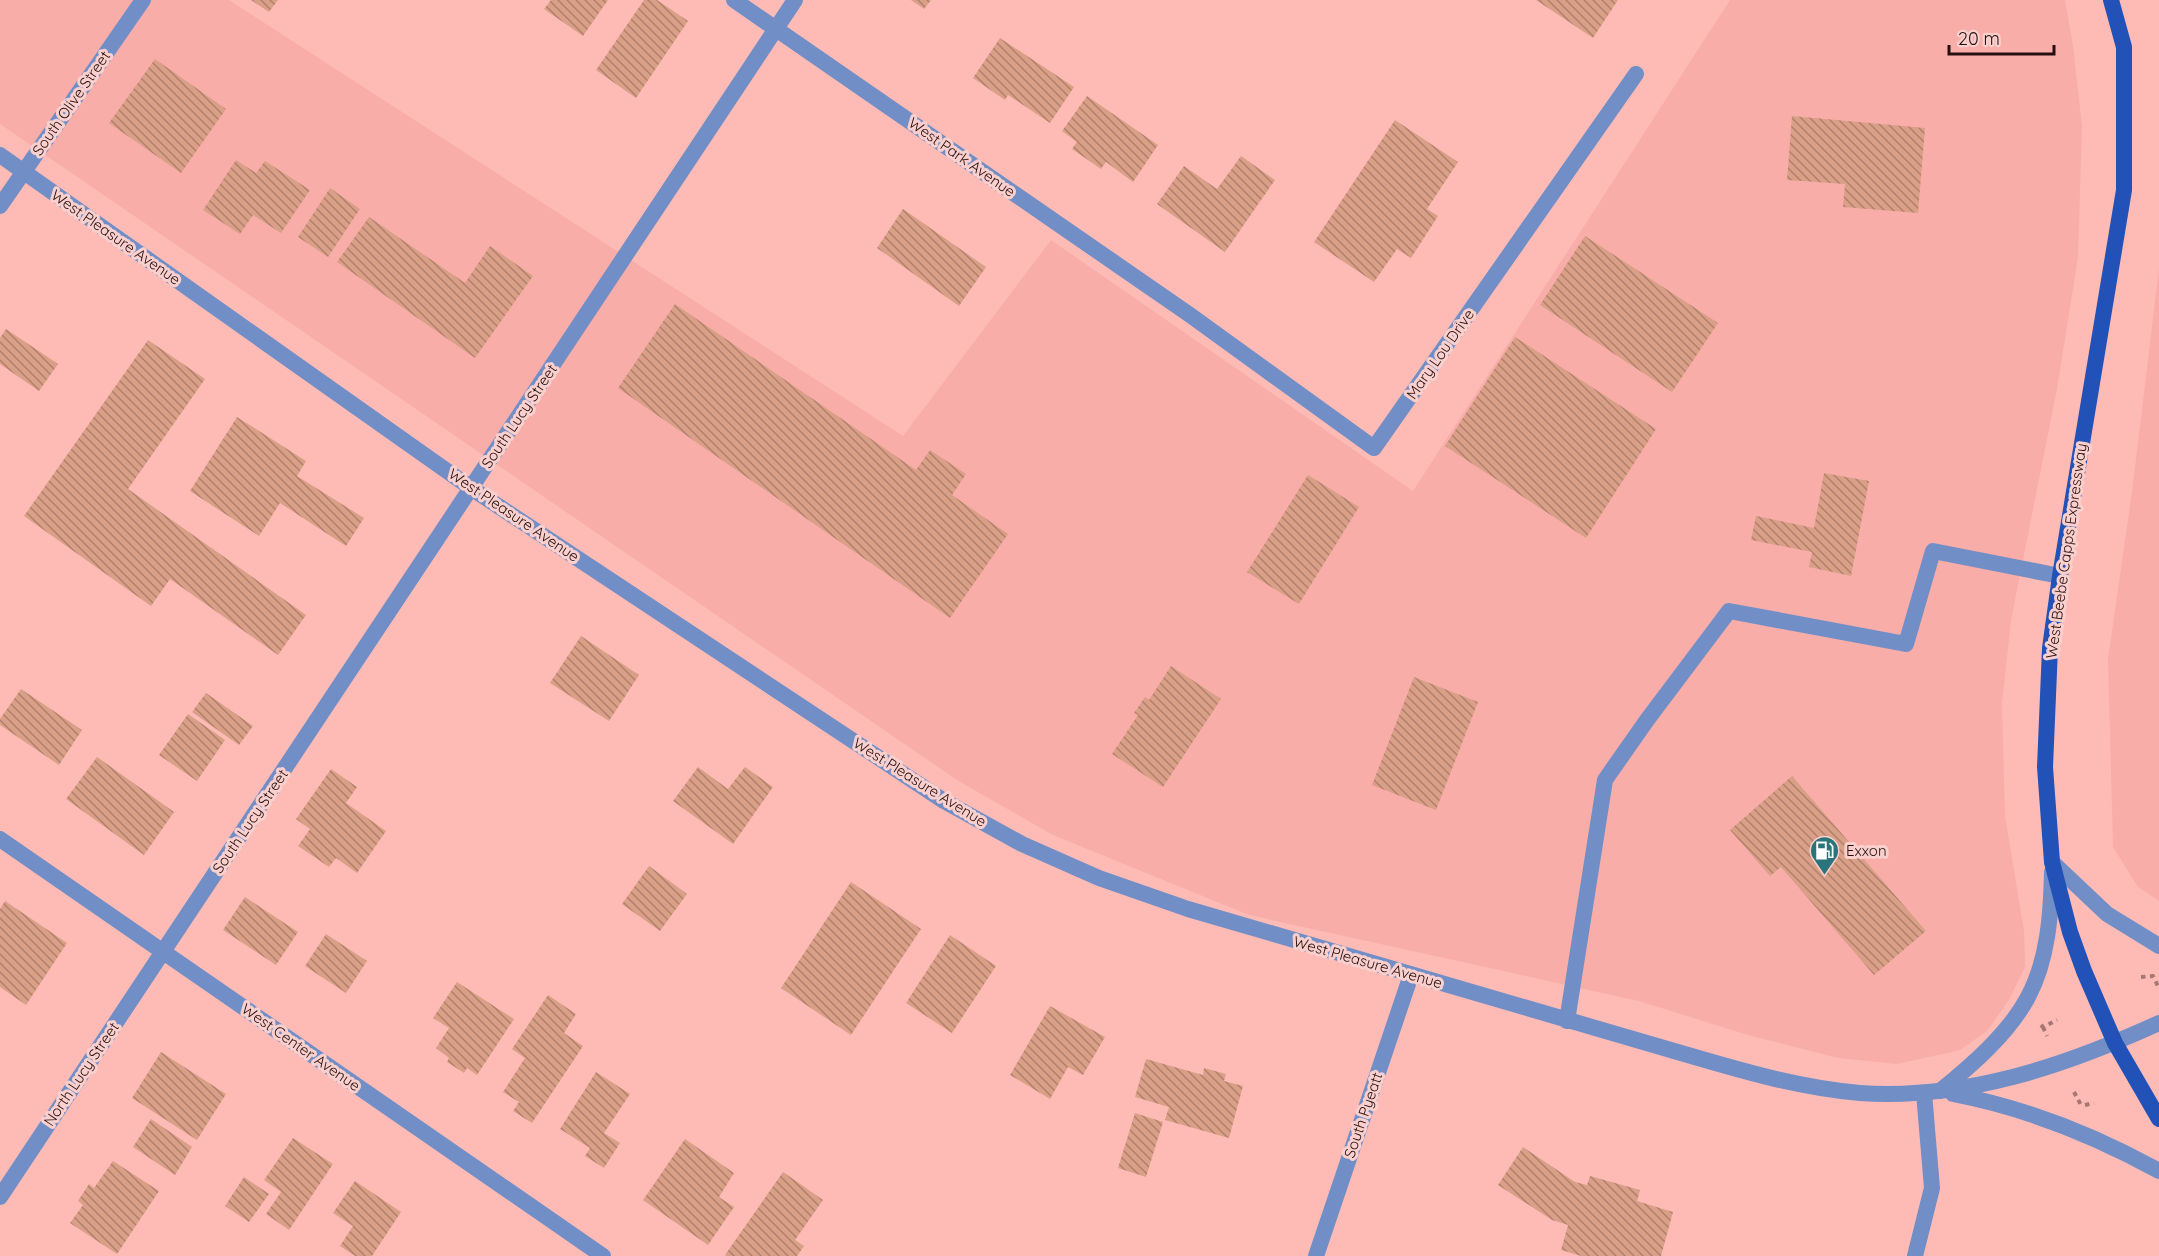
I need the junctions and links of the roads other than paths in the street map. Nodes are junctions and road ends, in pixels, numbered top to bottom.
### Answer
1 (143, 0) edge
2 (734, 0) edge
3 (795, 0) edge
4 (2111, 0) edge
5 (776, 28) junction
6 (1636, 74) dead end
7 (0, 155) edge
8 (23, 172) junction
9 (0, 206) edge
10 (1190, 315) joint
11 (471, 488) junction
12 (2060, 576) junction
13 (0, 839) edge
14 (2052, 862) junction
15 (2159, 946) edge
16 (163, 951) junction
17 (1411, 975) junction
18 (1567, 1021) junction
19 (2159, 1023) edge
20 (2115, 1043) junction
21 (1932, 1092) junction
22 (2159, 1119) edge
23 (2159, 1171) edge
24 (0, 1197) edge
25 (603, 1256) edge
26 (1316, 1256) edge
27 (1914, 1256) edge

1 - 8 street, South Olive Street
2 - 5 street, West Park Avenue
3 - 5 street, South Lucy Street
4 - 12 main road, West Beebe Capps Expressway
5 - 10 street, West Park Avenue
5 - 11 street, South Lucy Street
6 - 10 street, Mary Lou Drive
7 - 8 street, West Pleasure Avenue
8 - 9 street, South Olive Street
8 - 11 street, West Pleasure Avenue
11 - 16 street, South Lucy Street
11 - 17 street, West Pleasure Avenue
12 - 14 main road, West Beebe Capps Expressway
12 - 18 street
13 - 16 street, West Center Avenue
14 - 15 street
14 - 20 main road, West Beebe Capps Expressway
14 - 21 street
16 - 24 street, North Lucy Street
16 - 25 street, West Center Avenue
17 - 18 street, West Pleasure Avenue
17 - 26 street, South Pyeatt
18 - 21 street, West Pleasure Avenue
19 - 20 street, West Pleasure Avenue
20 - 21 street, West Pleasure Avenue
20 - 22 main road, West Beebe Capps Expressway
21 - 23 street
21 - 27 street

